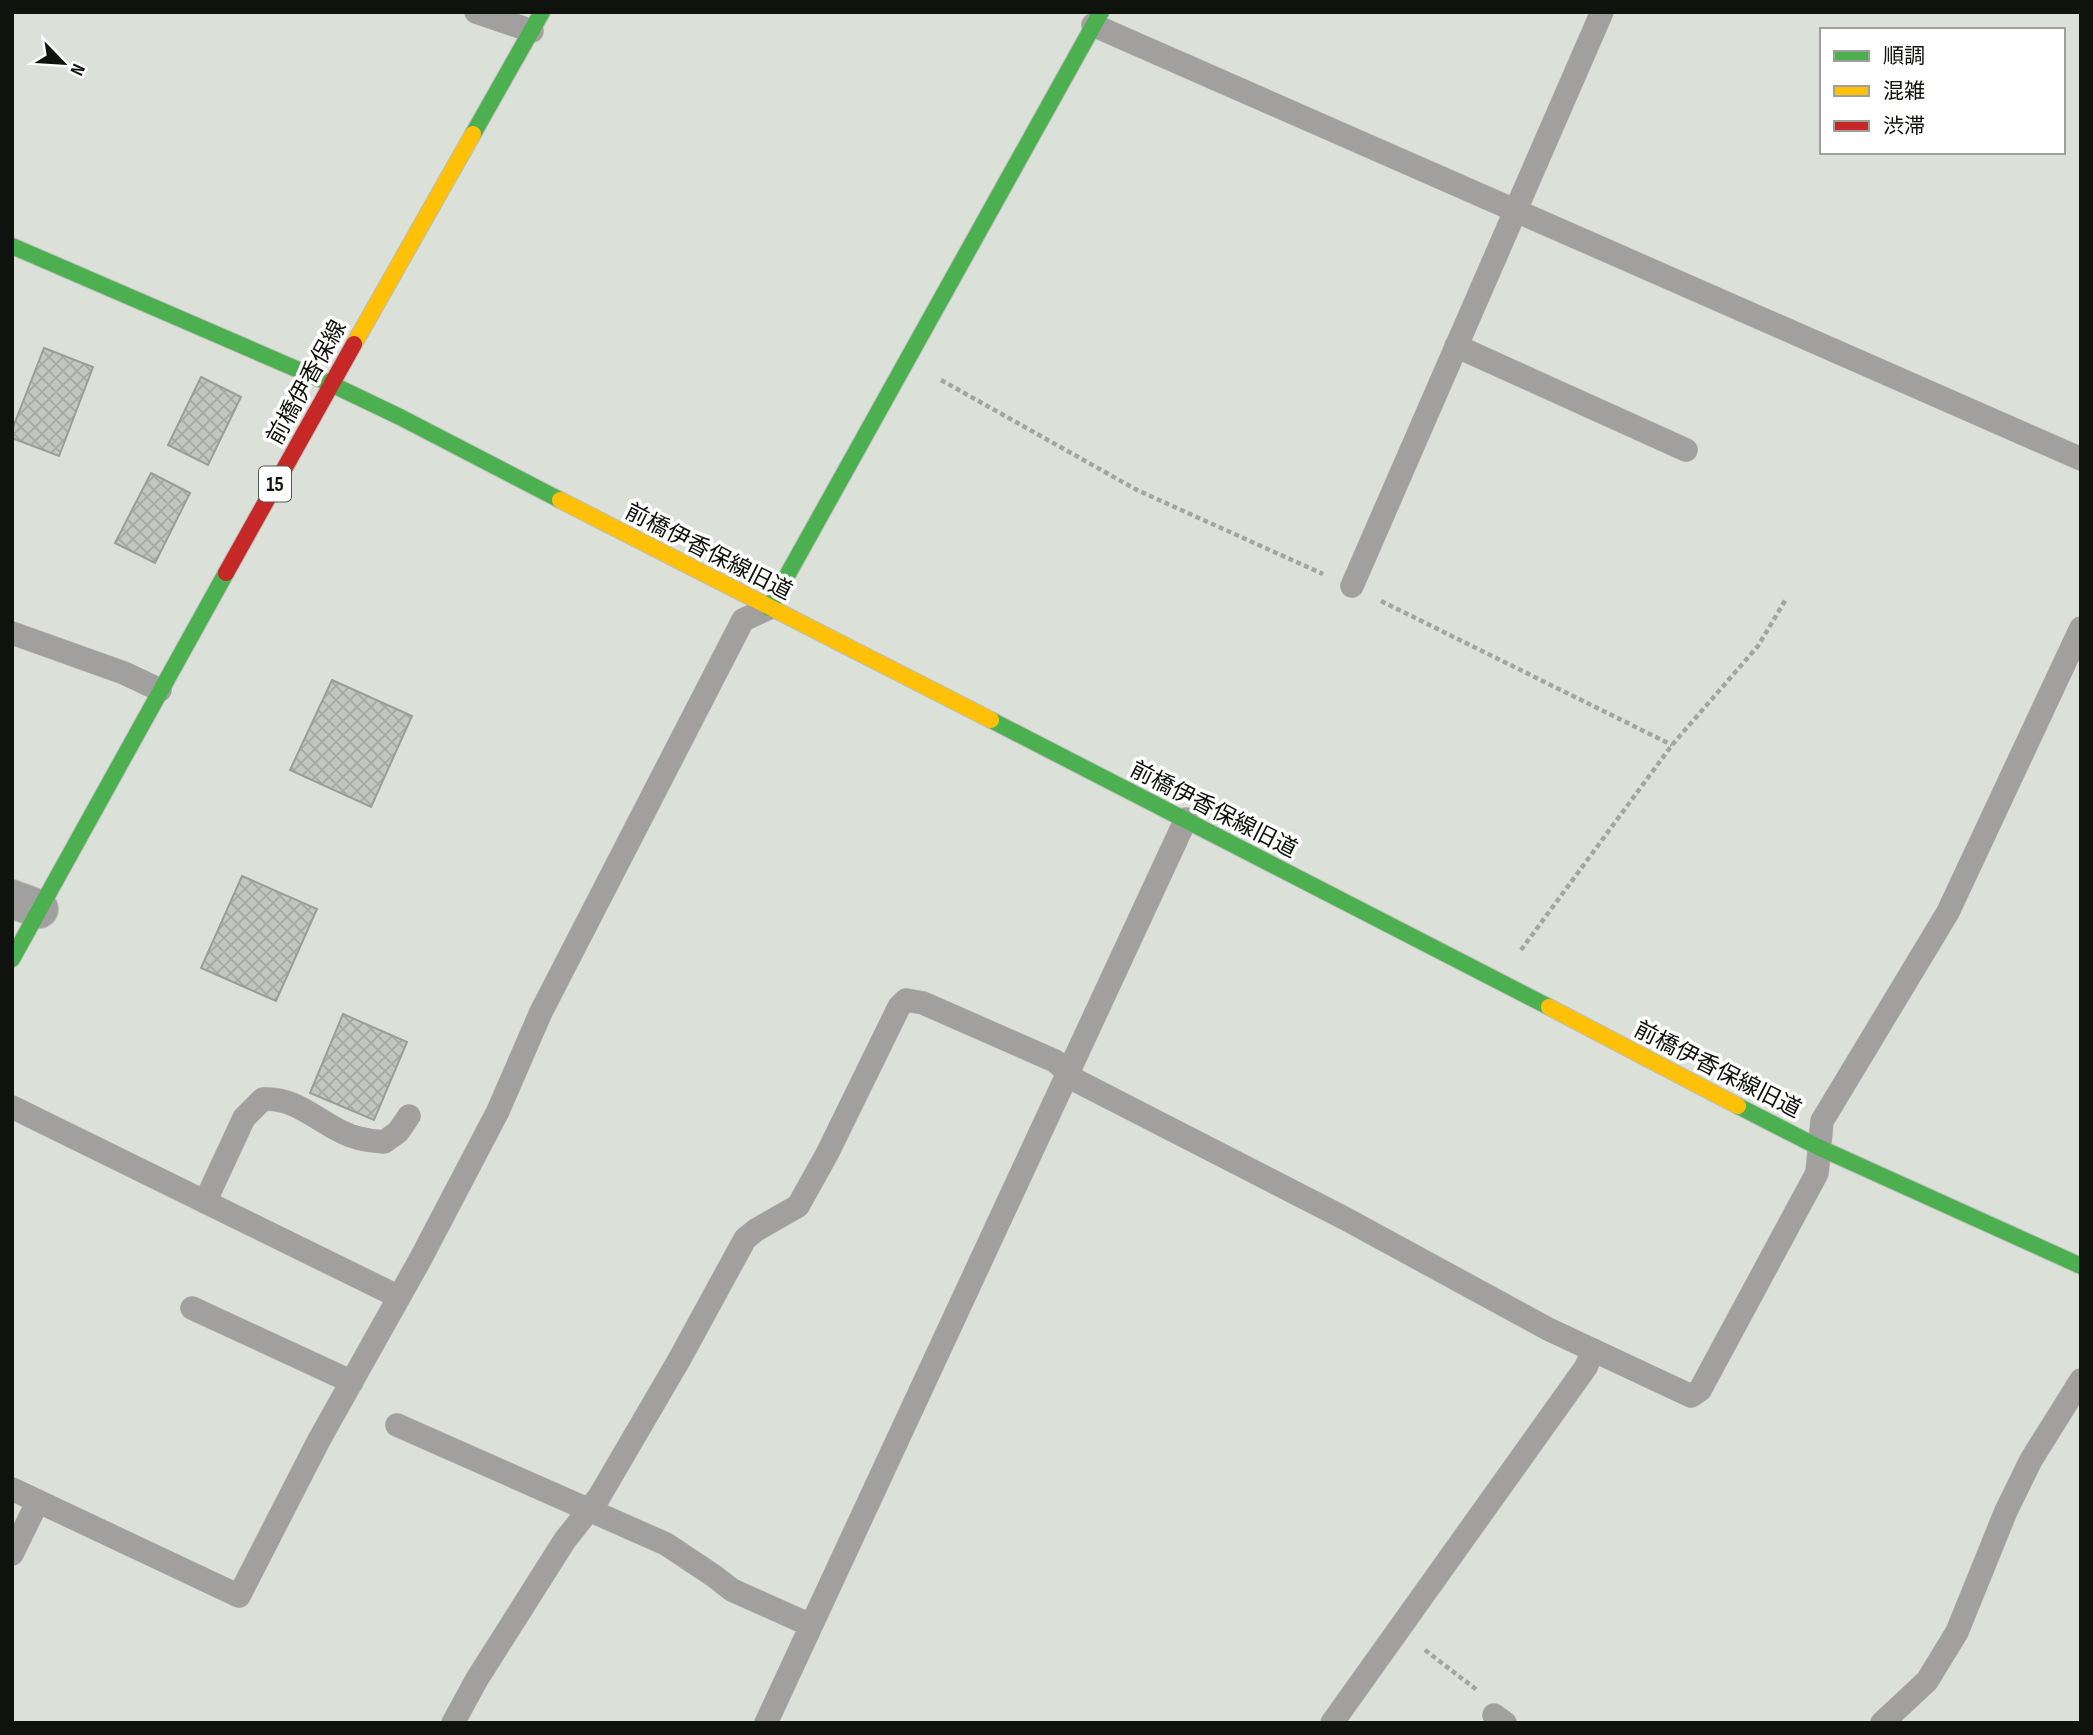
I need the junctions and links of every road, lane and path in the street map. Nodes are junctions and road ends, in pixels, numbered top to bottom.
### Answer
1 (476, 12) edge
2 (1602, 12) edge
3 (1097, 19) edge
4 (537, 21) edge
5 (1516, 211) junction
6 (12, 246) edge
7 (1456, 346) junction
8 (906, 361) junction
9 (331, 384) junction
10 (1686, 450) dead end
11 (2081, 459) edge
12 (1352, 586) junction
13 (1786, 600) dead end
14 (769, 608) junction
15 (2081, 628) edge
16 (12, 633) edge
17 (160, 690) junction
18 (1672, 745) junction
19 (1186, 820) junction
20 (26, 904) edge
21 (12, 959) edge
22 (1502, 983) junction
23 (1069, 1072) junction
24 (12, 1107) edge
25 (409, 1116) dead end
26 (1818, 1147) junction
27 (205, 1202) junction
28 (2081, 1266) edge
29 (399, 1297) junction
30 (192, 1308) dead end
31 (1593, 1350) junction
32 (2081, 1380) edge
33 (352, 1382) junction
34 (397, 1425) dead end
35 (12, 1489) edge
36 (37, 1501) junction
37 (588, 1510) junction
38 (12, 1554) edge
39 (810, 1625) junction
40 (1399, 1630) junction
41 (1500, 1719) edge
42 (453, 1723) edge
43 (766, 1723) edge
44 (1332, 1723) edge
45 (1882, 1723) edge

1 - 4 lane
2 - 5 lane
3 - 5 lane
3 - 8 street
4 - 9 street, 前橋伊香保線 / 15
5 - 7 lane
5 - 11 lane
6 - 9 street, 前橋伊香保線旧道
7 - 10 lane
7 - 12 lane
8 - 12 path
8 - 14 street
9 - 14 street, 前橋伊香保線旧道
9 - 17 street, 前橋伊香保線 / 15
12 - 18 path
13 - 18 path
14 - 19 street, 前橋伊香保線旧道
14 - 29 lane
15 - 26 lane
16 - 17 lane
17 - 20 street, 前橋伊香保線 / 15
18 - 22 path
19 - 22 street, 前橋伊香保線旧道
19 - 23 lane
20 - 21 street, 前橋伊香保線 / 15
22 - 26 street, 前橋伊香保線旧道
23 - 31 lane
23 - 37 lane
23 - 39 lane
24 - 27 lane
25 - 27 lane
26 - 28 street, 前橋伊香保線旧道
26 - 31 lane
27 - 29 lane
29 - 33 lane
30 - 33 lane
31 - 40 lane
32 - 45 lane
33 - 36 lane
34 - 37 lane
35 - 36 lane
36 - 38 lane
37 - 39 lane
37 - 42 lane
39 - 43 lane
40 - 41 path
40 - 44 lane

